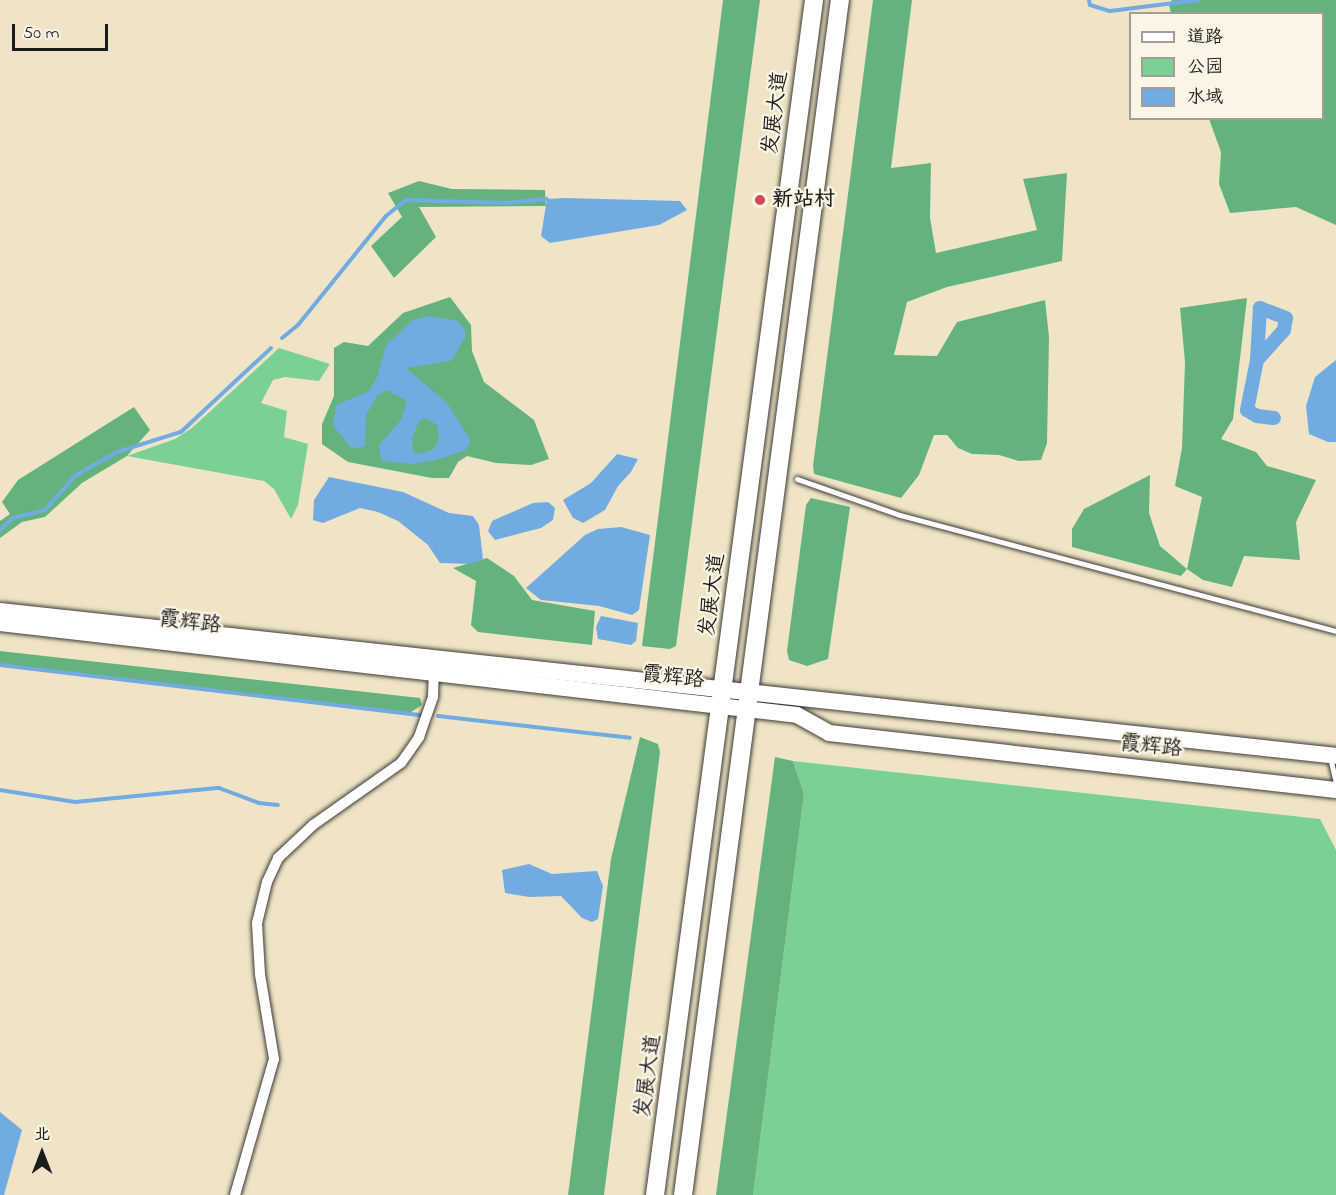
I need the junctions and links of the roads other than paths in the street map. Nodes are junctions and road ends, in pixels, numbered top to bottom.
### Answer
1 (814, 0) edge
2 (840, 0) edge
3 (797, 479) dead end
4 (0, 611) edge
5 (0, 623) edge
6 (1336, 631) edge
7 (434, 667) junction
8 (749, 690) junction
9 (722, 697) junction
10 (747, 709) junction
11 (1333, 756) edge
12 (1336, 782) edge
13 (1336, 790) edge
14 (235, 1195) edge
15 (655, 1195) edge
16 (683, 1195) edge

1 - 9 main road, 发展大道
2 - 8 main road
3 - 6 lane
4 - 7 street, 霞辉路
5 - 7 street, 霞辉路
7 - 9 street, 霞辉路
7 - 14 street
8 - 9 street, 霞辉路
8 - 10 main road
8 - 11 street, 霞辉路
9 - 10 street, 霞辉路
9 - 15 main road, 发展大道
10 - 13 street, 霞辉路
10 - 16 main road
11 - 12 lane

